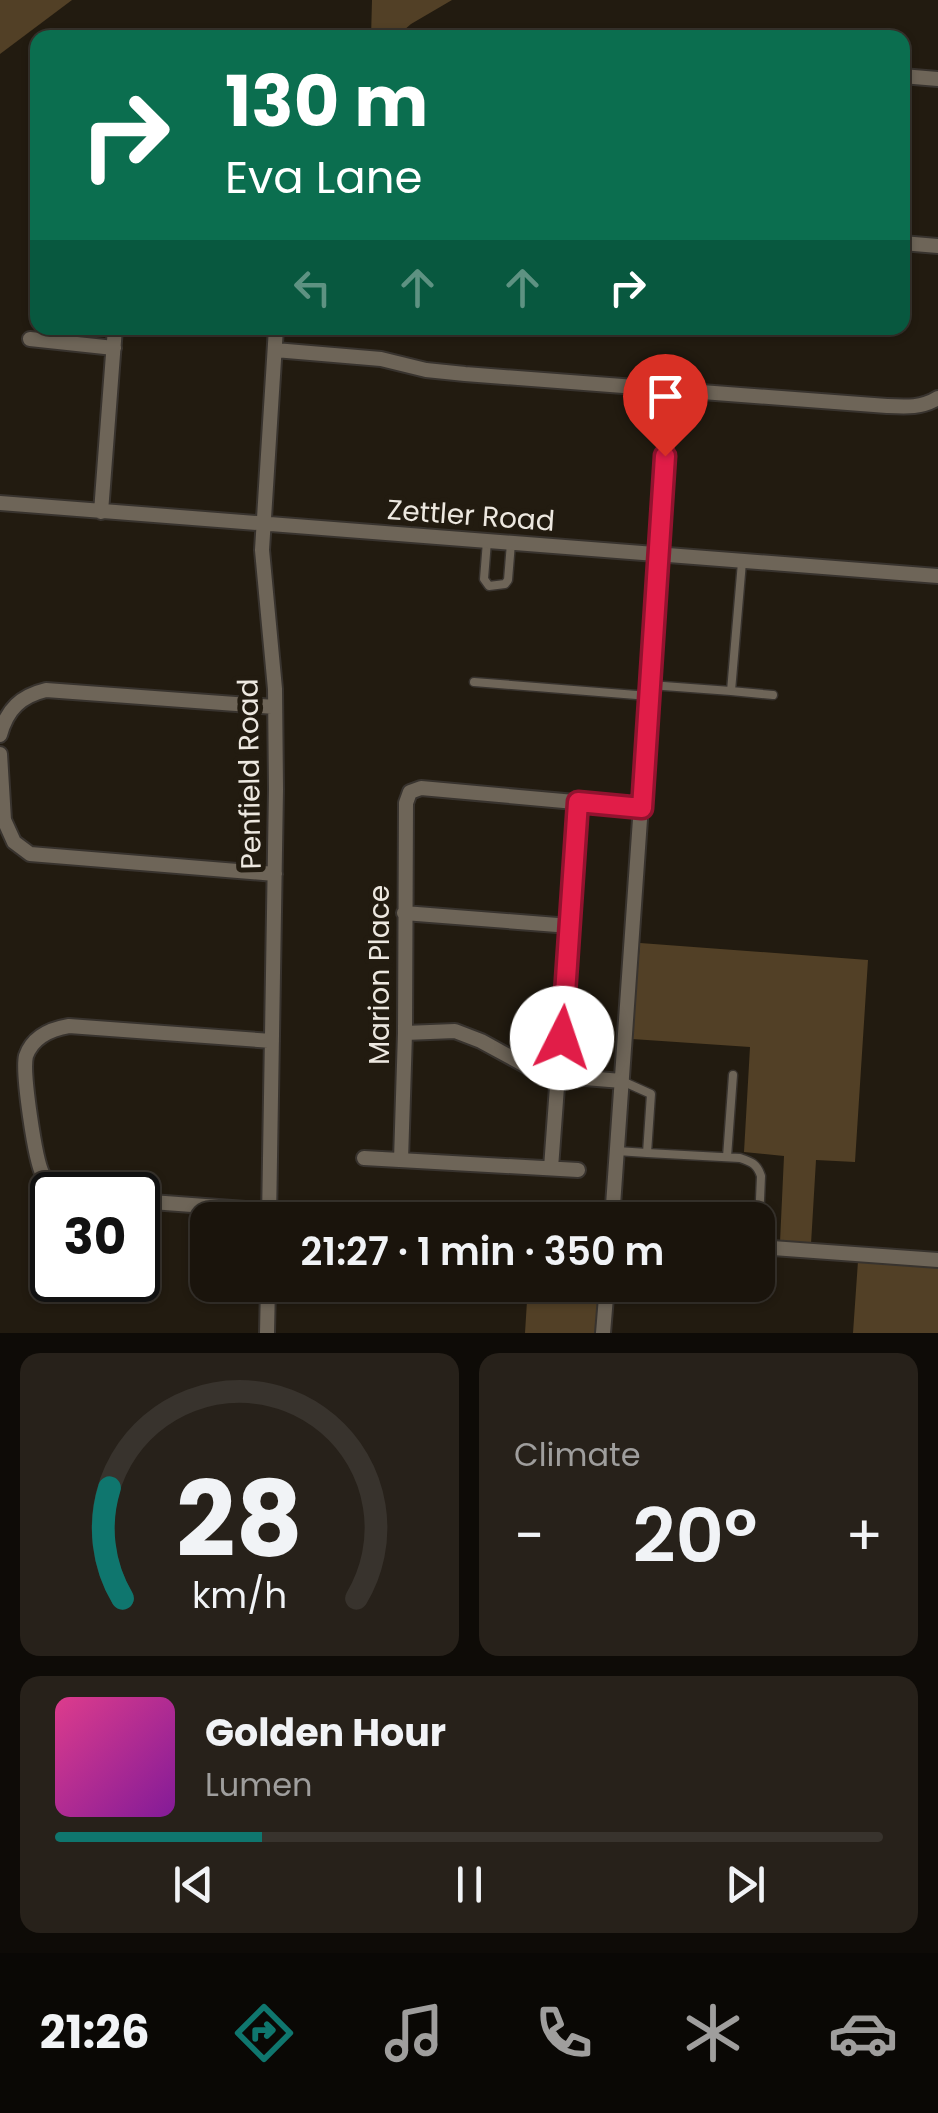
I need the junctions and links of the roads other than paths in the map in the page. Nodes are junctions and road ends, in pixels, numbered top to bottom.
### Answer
1 (910, 77) edge
2 (938, 79) edge
3 (910, 244) edge
4 (938, 246) edge
5 (115, 335) edge
6 (276, 335) edge
7 (30, 339) dead end
8 (114, 348) junction
9 (275, 350) junction
10 (670, 390) junction
11 (938, 398) edge
12 (0, 504) edge
13 (102, 512) junction
14 (264, 524) junction
15 (487, 541) junction
16 (512, 543) junction
17 (658, 555) junction
18 (742, 562) junction
19 (938, 576) edge
20 (474, 682) dead end
21 (731, 690) junction
22 (649, 691) junction
23 (773, 694) dead end
24 (275, 706) junction
25 (0, 735) edge
26 (0, 754) edge
27 (578, 802) junction
28 (642, 808) junction
29 (275, 874) junction
30 (404, 913) junction
31 (570, 926) junction
32 (405, 1032) junction
33 (272, 1041) junction
34 (733, 1075) dead end
35 (560, 1076) junction
36 (622, 1081) junction
37 (617, 1151) junction
38 (647, 1152) junction
39 (727, 1157) junction
40 (364, 1158) dead end
41 (401, 1160) junction
42 (551, 1168) junction
43 (578, 1170) dead end
44 (42, 1172) edge
45 (269, 1202) edge
46 (613, 1202) edge
47 (760, 1202) edge
48 (160, 1204) edge
49 (190, 1208) edge
50 (775, 1248) edge
51 (938, 1260) edge
52 (268, 1302) edge
53 (606, 1302) edge
54 (267, 1333) edge
55 (603, 1333) edge

1 - 2 street
3 - 4 street
5 - 8 street
6 - 9 street, Penfield Road
7 - 8 street
8 - 13 street
9 - 10 street
9 - 14 street, Penfield Road
10 - 11 street
10 - 17 street
12 - 13 street, Zettler Road
13 - 14 street, Zettler Road
14 - 15 street, Zettler Road
14 - 24 street, Penfield Road
15 - 16 street, Zettler Road
15 - 16 lane
16 - 17 street, Zettler Road
17 - 18 street, Zettler Road
17 - 22 street
18 - 19 street, Zettler Road
18 - 21 lane
20 - 22 lane
21 - 22 lane
21 - 23 lane
22 - 28 street
24 - 25 street
24 - 29 street, Penfield Road
26 - 29 street
27 - 28 street
27 - 30 street, Marion Place
27 - 31 street
28 - 36 street
29 - 33 street, Penfield Road
30 - 31 street
30 - 32 street, Marion Place
31 - 35 street
32 - 35 street
32 - 41 street, Marion Place
33 - 44 street
33 - 45 street, Penfield Road
34 - 39 lane
35 - 36 street
35 - 42 street
36 - 37 street
36 - 38 lane
37 - 38 lane
37 - 46 street
38 - 39 lane
39 - 47 lane
40 - 41 street
41 - 42 street
42 - 43 street
48 - 49 street
50 - 51 street
52 - 54 street
53 - 55 street

